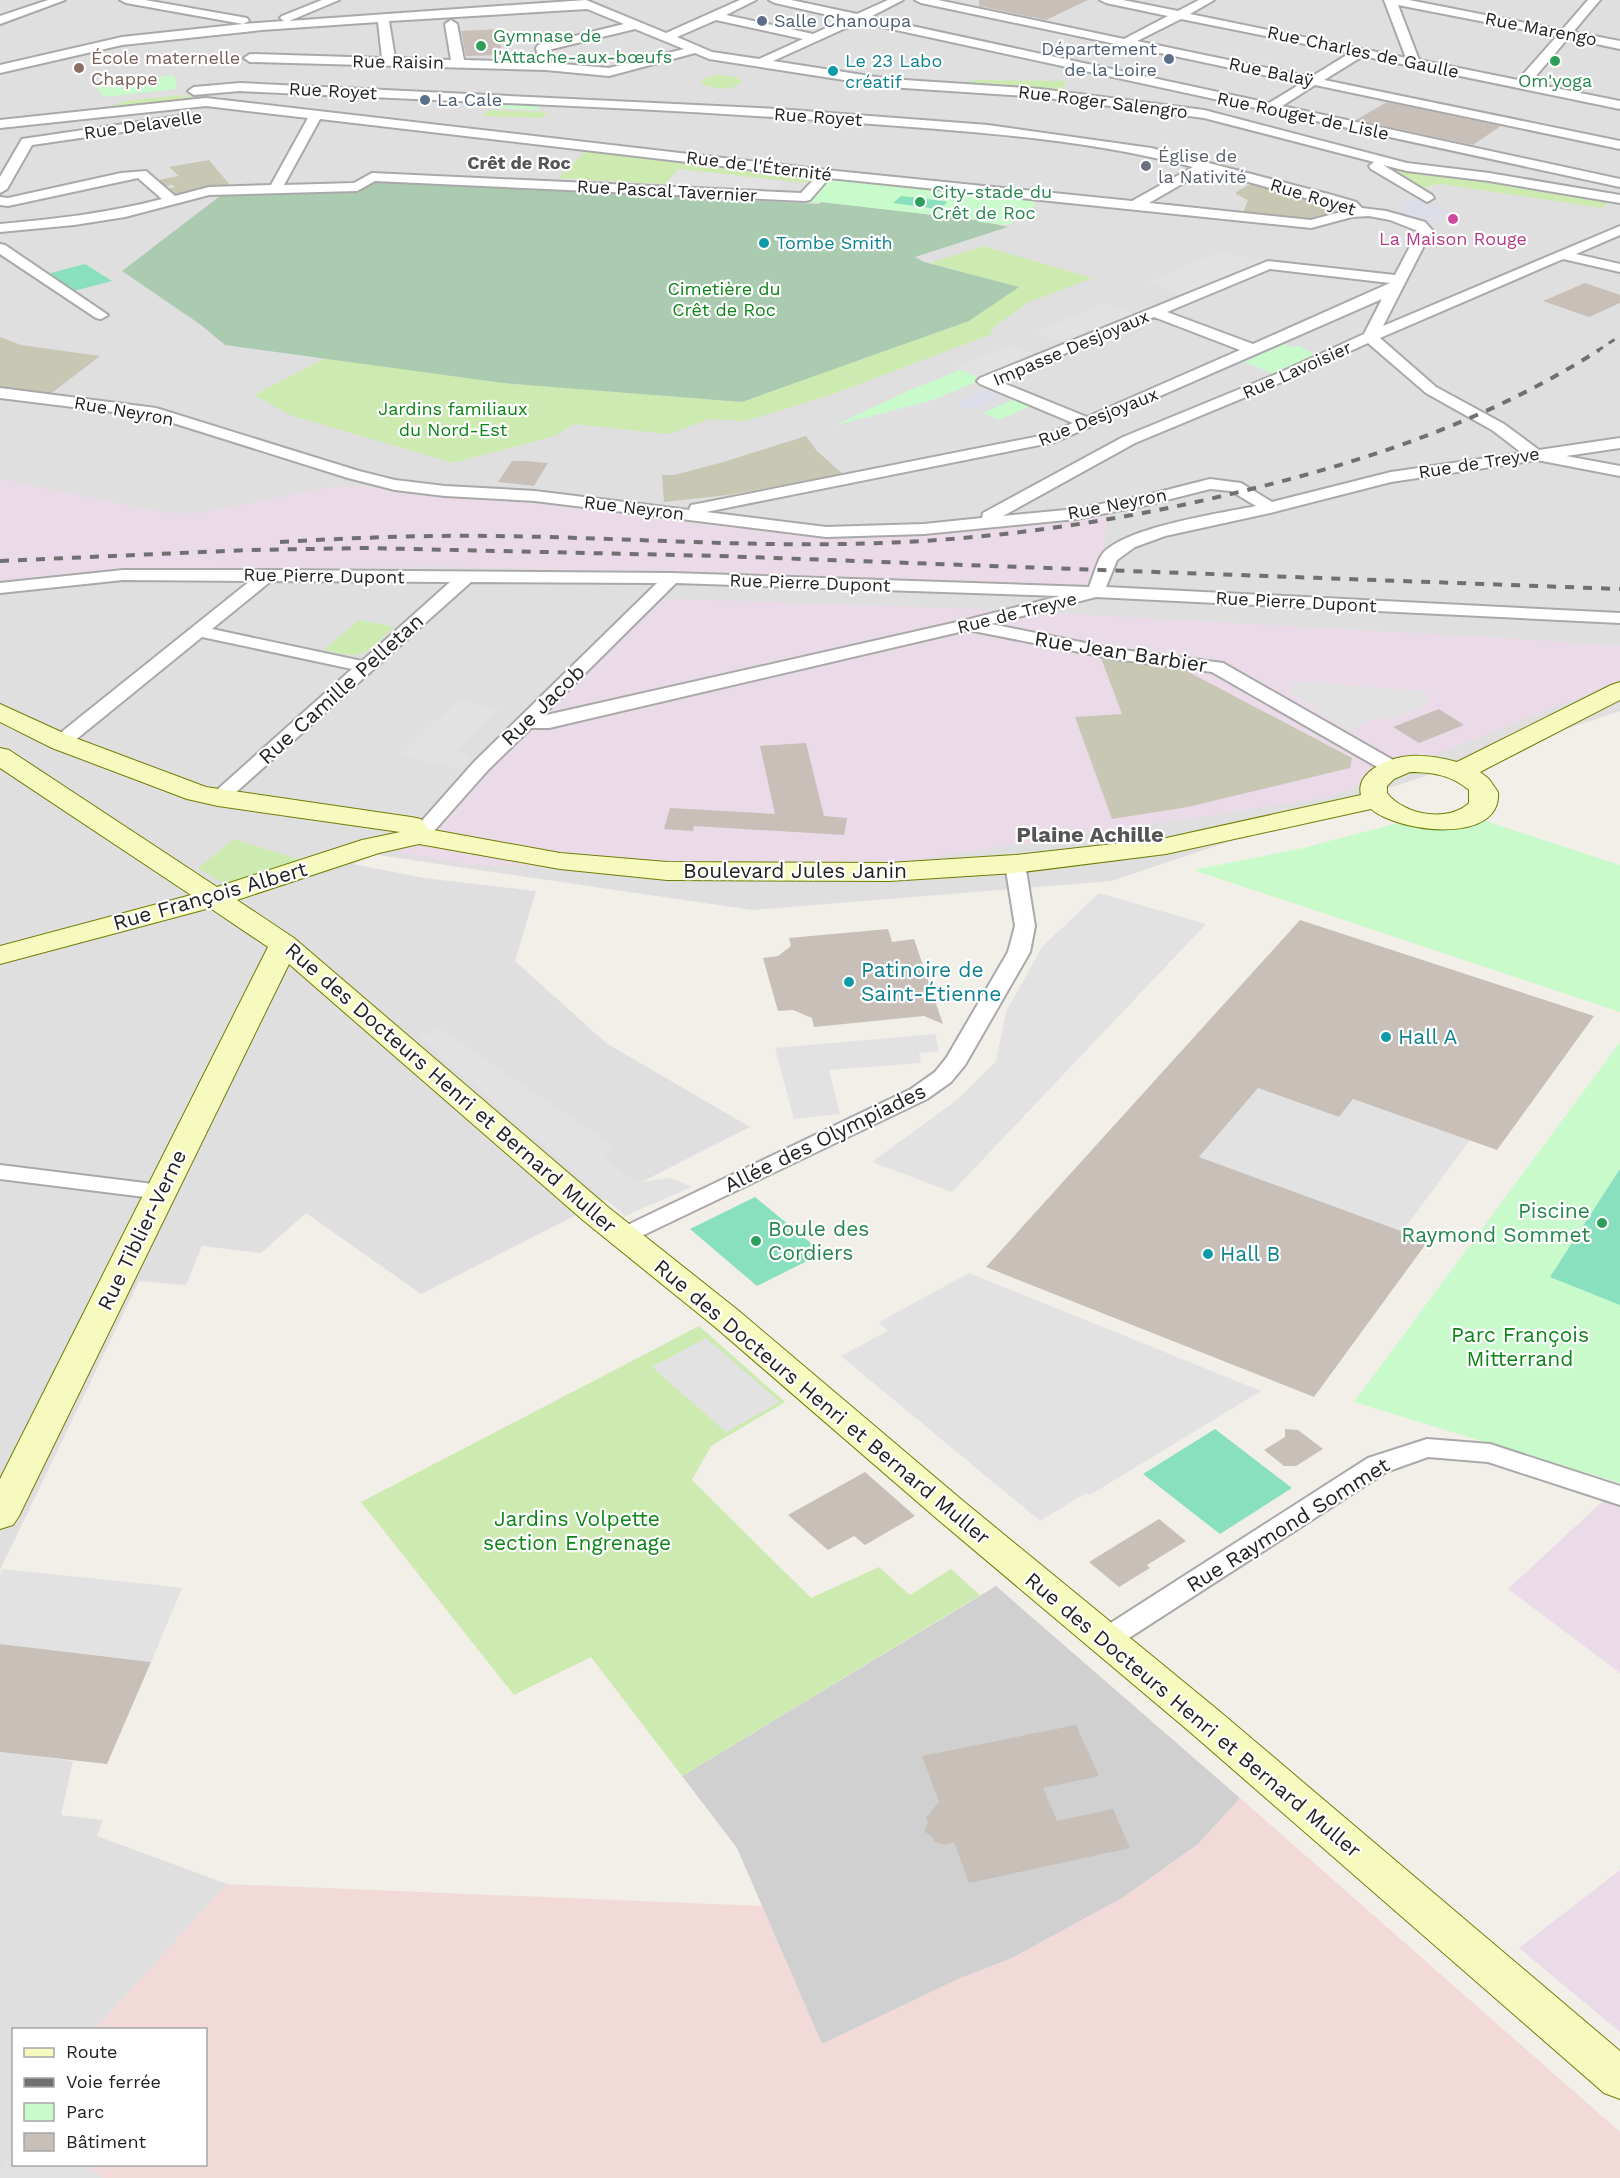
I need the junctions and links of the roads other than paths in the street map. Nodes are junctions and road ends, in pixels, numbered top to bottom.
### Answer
1 (59, 0) edge
2 (126, 0) edge
3 (207, 0) edge
4 (333, 0) edge
5 (465, 0) edge
6 (576, 0) edge
7 (603, 0) edge
8 (750, 0) edge
9 (775, 0) edge
10 (897, 0) edge
11 (921, 0) edge
12 (1106, 0) edge
13 (1208, 0) edge
14 (1390, 0) edge
15 (1594, 0) edge
16 (589, 6) junction
17 (0, 9) edge
18 (180, 10) junction
19 (505, 12) junction
20 (17, 14) junction
21 (1179, 15) junction
22 (715, 16) junction
23 (858, 18) junction
24 (383, 19) junction
25 (450, 19) junction
26 (0, 20) edge
27 (236, 24) junction
28 (635, 25) junction
29 (262, 26) junction
30 (1564, 34) junction
31 (665, 38) junction
32 (815, 38) junction
33 (1126, 43) junction
34 (1620, 45) edge
35 (694, 50) junction
36 (1361, 52) junction
37 (1413, 61) junction
38 (389, 62) junction
39 (458, 63) junction
40 (760, 63) junction
41 (546, 66) junction
42 (1080, 67) junction
43 (0, 69) edge
44 (245, 72) junction
45 (1315, 81) junction
46 (1521, 84) junction
47 (1620, 105) edge
48 (260, 108) junction
49 (1270, 108) junction
50 (88, 115) junction
51 (316, 115) junction
52 (22, 122) junction
53 (0, 124) edge
54 (27, 142) junction
55 (1620, 145) edge
56 (1368, 157) junction
57 (1204, 166) junction
58 (826, 174) junction
59 (1610, 177) edge
60 (276, 188) junction
61 (0, 189) edge
62 (1620, 190) edge
63 (1427, 198) dead end
64 (1620, 200) edge
65 (173, 201) junction
66 (4, 202) edge
67 (1132, 207) junction
68 (1359, 212) junction
69 (37, 224) junction
70 (0, 228) edge
71 (1620, 230) edge
72 (0, 248) edge
73 (1562, 255) junction
74 (1620, 268) edge
75 (1397, 284) junction
76 (1154, 312) junction
77 (101, 315) dead end
78 (1370, 337) junction
79 (1254, 350) junction
80 (0, 393) edge
81 (1088, 423) junction
82 (1620, 442) edge
83 (1536, 455) junction
84 (1620, 471) edge
85 (1270, 508) junction
86 (678, 513) junction
87 (983, 523) junction
88 (268, 575) junction
89 (465, 578) junction
90 (672, 578) junction
91 (0, 588) edge
92 (1096, 592) junction
93 (1620, 618) edge
94 (968, 625) junction
95 (198, 631) junction
96 (366, 667) junction
97 (1620, 690) edge
98 (1590, 706) junction
99 (1620, 707) edge
100 (0, 712) edge
101 (527, 722) junction
102 (61, 742) junction
103 (0, 756) edge
104 (1393, 768) junction
105 (1460, 771) junction
106 (218, 798) junction
107 (1377, 800) junction
108 (419, 836) junction
109 (372, 846) junction
110 (1015, 864) junction
111 (273, 878) junction
112 (216, 897) junction
113 (275, 938) junction
114 (0, 955) edge
115 (0, 1172) edge
116 (161, 1192) junction
117 (623, 1236) junction
118 (1620, 1497) edge
119 (0, 1516) edge
120 (1106, 1640) junction
121 (1620, 2079) edge

1 - 20 street
2 - 18 street
3 - 18 street
4 - 29 street
5 - 19 street
6 - 16 street, Rue Roger Salengro
7 - 16 street
8 - 22 street
9 - 23 street, Rue Rouget de Lisle
10 - 23 street
11 - 33 street, Rue Balaÿ
12 - 21 street, Rue Charles de Gaulle
13 - 21 street
14 - 30 street, Rue Marengo
14 - 37 street
15 - 30 street
16 - 19 street
16 - 28 street, Rue Roger Salengro
17 - 20 street
18 - 27 street
19 - 25 street
20 - 26 street
21 - 33 street
21 - 36 street, Rue Charles de Gaulle
22 - 31 street
22 - 32 street
23 - 32 street
23 - 42 street, Rue Rouget de Lisle
24 - 25 street
24 - 29 street
24 - 38 street
25 - 39 street
27 - 29 street
27 - 43 street
28 - 31 street, Rue Roger Salengro
28 - 41 street
29 - 44 street
30 - 34 street, Rue Marengo
30 - 46 street
31 - 35 street, Rue Roger Salengro
32 - 40 street
33 - 42 street
33 - 45 street, Rue Balaÿ
35 - 40 street, Rue Roger Salengro
35 - 41 street, Rue Raisin
36 - 37 street, Rue Charles de Gaulle
36 - 45 street
37 - 46 street, Rue Charles de Gaulle
38 - 39 street, Rue Raisin
38 - 44 street, Rue Raisin
39 - 41 street, Rue Raisin
40 - 56 street, Rue Roger Salengro
42 - 49 street, Rue Rouget de Lisle
44 - 50 street, Rue Royet
44 - 57 street, Rue Royet
45 - 49 street
45 - 55 street, Rue Balaÿ
46 - 47 street, Rue Charles de Gaulle
48 - 50 street, Rue de l'Éternité
48 - 51 street, Rue de l'Éternité
48 - 54 street, Rue Delavelle
49 - 59 street, Rue Rouget de Lisle
50 - 52 street, Rue de l'Éternité
51 - 58 street, Rue de l'Éternité
51 - 60 street
52 - 53 street, Rue de l'Éternité
52 - 54 street
54 - 61 street
56 - 63 street
56 - 64 street, Rue Roger Salengro
57 - 67 street
57 - 68 street, Rue Royet
58 - 60 street, Rue Pascal Tavernier
58 - 67 street, Rue de l'Éternité
59 - 62 street
60 - 65 street, Rue Pascal Tavernier
65 - 66 street
65 - 69 street, Rue Pascal Tavernier
66 - 69 street
67 - 68 street, Rue de l'Éternité
68 - 75 street, Rue Royet
69 - 70 street, Rue Pascal Tavernier
71 - 73 street, Rue Lavoisier
72 - 77 street
73 - 74 street
73 - 78 street, Rue Lavoisier
75 - 76 street, Impasse Desjoyaux
75 - 78 street
75 - 79 street, Rue Desjoyaux
76 - 79 street, Impasse Desjoyaux
76 - 81 street, Impasse Desjoyaux
78 - 83 street
78 - 87 street, Rue Lavoisier
79 - 81 street, Rue Desjoyaux
80 - 86 street, Rue Neyron
81 - 86 street, Rue Desjoyaux
82 - 83 street, Rue de Treyve
83 - 84 street
83 - 85 street, Rue de Treyve
85 - 87 street, Rue Neyron
85 - 92 street, Rue de Treyve
86 - 87 street, Rue Neyron
88 - 89 street, Rue Pierre Dupont
88 - 91 street, Rue Pierre Dupont
88 - 95 street
89 - 90 street, Rue Pierre Dupont
89 - 96 street, Rue Camille Pelletan
90 - 92 street, Rue Pierre Dupont
90 - 101 street, Rue Jacob
92 - 93 street, Rue Pierre Dupont
92 - 94 street, Rue de Treyve
94 - 101 street, Rue de Treyve
94 - 104 street, Rue Jean Barbier
95 - 96 street
95 - 102 street
96 - 106 street, Rue Camille Pelletan
97 - 98 main road
98 - 99 main road
98 - 105 main road
100 - 102 main road, Boulevard Jules Janin
101 - 108 street, Rue Jacob
102 - 106 main road, Boulevard Jules Janin
103 - 112 main road, Rue des Docteurs Henri et Bernard Muller
104 - 105 main road
104 - 107 main road
105 - 107 main road
106 - 108 main road, Boulevard Jules Janin
106 - 109 main road, Boulevard Jules Janin
107 - 110 main road, Boulevard Jules Janin
108 - 109 main road, Rue François Albert
108 - 110 main road, Boulevard Jules Janin
109 - 111 main road, Rue François Albert
110 - 117 street, Allée des Olympiades
111 - 112 main road, Rue François Albert
111 - 113 main road
112 - 113 main road, Rue des Docteurs Henri et Bernard Muller
112 - 114 main road, Rue François Albert
113 - 116 main road, Rue Tiblier-Verne
113 - 117 main road, Rue des Docteurs Henri et Bernard Muller
115 - 116 street
116 - 119 main road, Rue Tiblier-Verne
117 - 120 main road, Rue des Docteurs Henri et Bernard Muller
118 - 120 street, Rue Raymond Sommet
120 - 121 main road, Rue des Docteurs Henri et Bernard Muller

